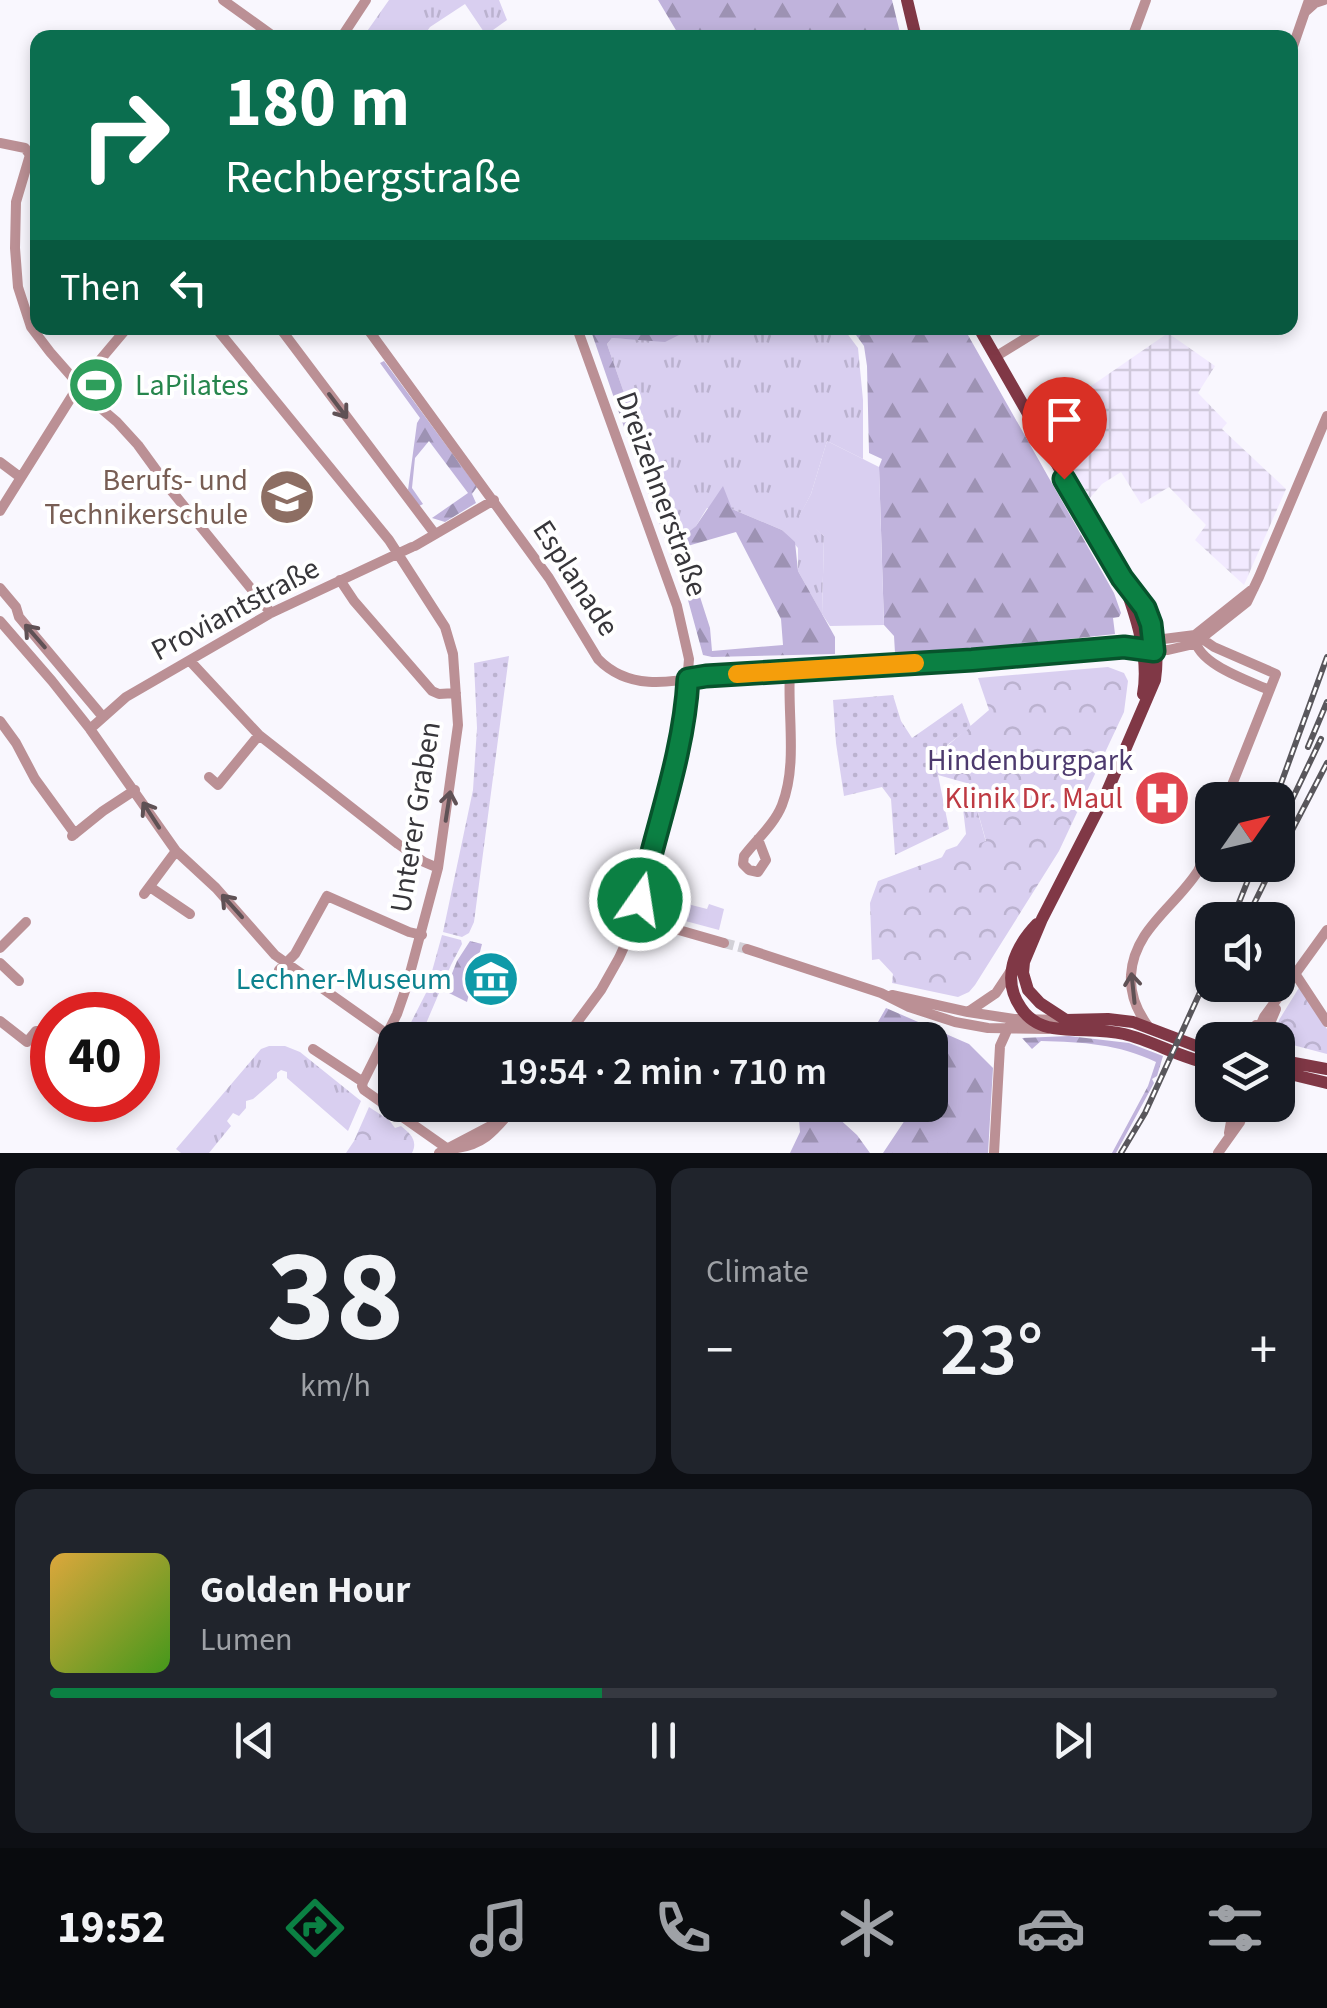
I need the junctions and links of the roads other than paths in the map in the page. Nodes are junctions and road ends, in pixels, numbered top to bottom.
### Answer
1 (223, 0) edge
2 (366, 0) edge
3 (907, 0) edge
4 (1146, 0) edge
5 (1308, 0) edge
6 (1324, 0) edge
7 (1305, 12) junction
8 (265, 30) edge
9 (346, 30) edge
10 (914, 30) edge
11 (1135, 30) edge
12 (1298, 32) edge
13 (0, 143) edge
14 (30, 154) edge
15 (30, 154) edge
16 (30, 322) edge
17 (37, 335) edge
18 (121, 335) edge
19 (222, 335) edge
20 (285, 335) edge
21 (371, 335) edge
22 (579, 335) edge
23 (984, 335) edge
24 (1030, 335) edge
25 (995, 356) junction
26 (78, 386) junction
27 (1327, 416) edge
28 (0, 462) edge
29 (20, 478) junction
30 (494, 500) junction
31 (0, 512) edge
32 (435, 534) junction
33 (397, 553) junction
34 (340, 580) junction
35 (0, 588) edge
36 (268, 609) junction
37 (0, 622) edge
38 (1197, 639) junction
39 (1147, 646) junction
40 (190, 661) junction
41 (790, 671) junction
42 (66, 672) junction
43 (688, 679) junction
44 (52, 681) junction
45 (1269, 690) junction
46 (456, 693) junction
47 (103, 717) junction
48 (0, 721) edge
49 (90, 729) junction
50 (259, 734) junction
51 (208, 776) dead end
52 (1233, 782) edge
53 (134, 790) junction
54 (758, 839) dead end
55 (176, 851) junction
56 (438, 868) junction
57 (1195, 873) edge
58 (190, 914) dead end
59 (637, 918) junction
60 (1042, 919) junction
61 (26, 922) dead end
62 (1327, 930) edge
63 (422, 935) junction
64 (724, 943) tunnel mouth
65 (0, 948) edge
66 (748, 949) tunnel mouth
67 (0, 963) edge
68 (282, 966) junction
69 (1010, 972) junction
70 (1296, 975) joint
71 (19, 980) dead end
72 (1028, 990) junction
73 (882, 993) junction
74 (1277, 1002) edge
75 (968, 1012) junction
76 (1264, 1017) junction
77 (1014, 1018) junction
78 (0, 1021) edge
79 (392, 1022) edge
80 (577, 1022) edge
81 (1259, 1022) edge
82 (1262, 1022) edge
83 (1327, 1022) edge
84 (1060, 1024) junction
85 (1148, 1026) junction
86 (378, 1028) edge
87 (30, 1038) edge
88 (1195, 1045) edge
89 (313, 1049) dead end
90 (378, 1052) edge
91 (1195, 1059) edge
92 (1295, 1063) edge
93 (1327, 1069) edge
94 (1295, 1075) edge
95 (363, 1082) junction
96 (1327, 1083) edge
97 (498, 1122) edge
98 (1230, 1122) edge
99 (1240, 1122) edge
100 (1227, 1140) junction
101 (444, 1151) edge
102 (994, 1153) edge
103 (1218, 1153) edge

1 - 8 street
2 - 9 street
3 - 10 main road
4 - 11 street
5 - 7 street
6 - 7 street
7 - 12 street
13 - 14 street
15 - 16 street
17 - 26 street
18 - 26 street
19 - 33 street, Unterer Graben
20 -> 32 street
21 - 30 street, Esplanade
22 - 43 street, Dreizehnerstraße
23 - 25 main road
24 - 25 street
25 - 39 main road
26 - 29 street
26 - 36 street
27 - 38 street
28 - 29 street
29 - 31 street
30 - 32 street, Proviantstraße
30 - 43 street, Esplanade
32 - 33 street, Proviantstraße
33 - 34 street, Proviantstraße
33 - 46 street, Unterer Graben
34 - 36 street, Proviantstraße
34 - 46 street
42 -> 35 street
36 - 40 street, Proviantstraße
37 - 44 street
38 - 39 street, Esplanade
38 - 45 street
38 - 45 street
39 - 41 street, Esplanade
39 - 60 main road
40 - 47 street, Proviantstraße
40 - 50 street
41 - 43 street, Esplanade
41 - 54 street
42 - 44 street
42 - 47 street
43 - 59 street
44 - 49 street
45 - 52 street
56 -> 46 street, Unterer Graben
47 - 49 street, Proviantstraße
48 - 53 street
49 - 53 street
50 - 51 street
50 - 56 street
55 -> 53 street
55 - 58 street
68 -> 55 street
56 - 63 street, Unterer Graben
85 -> 57 street
59 - 64 street
59 - 80 street
60 - 69 main road
60 - 72 main road
61 - 65 street
62 - 70 street
63 - 68 street
63 - 79 street, Unterer Graben
66 - 73 street
67 - 71 street
68 - 86 street
69 - 75 street
69 - 77 main road
70 - 83 street
72 - 77 main road
72 - 84 main road
73 - 75 street
73 - 77 street
74 - 76 street
75 - 77 street
76 - 81 street
76 - 82 street
77 - 84 street
77 - 84 main road
77 - 102 street
78 - 87 street
84 - 85 main road
84 - 91 main road
85 - 88 main road
89 - 95 street
90 - 95 street, Unterer Graben
92 - 93 main road
94 - 96 main road
95 - 101 street
97 - 101 street
98 - 100 street
99 - 100 street
100 - 103 street

